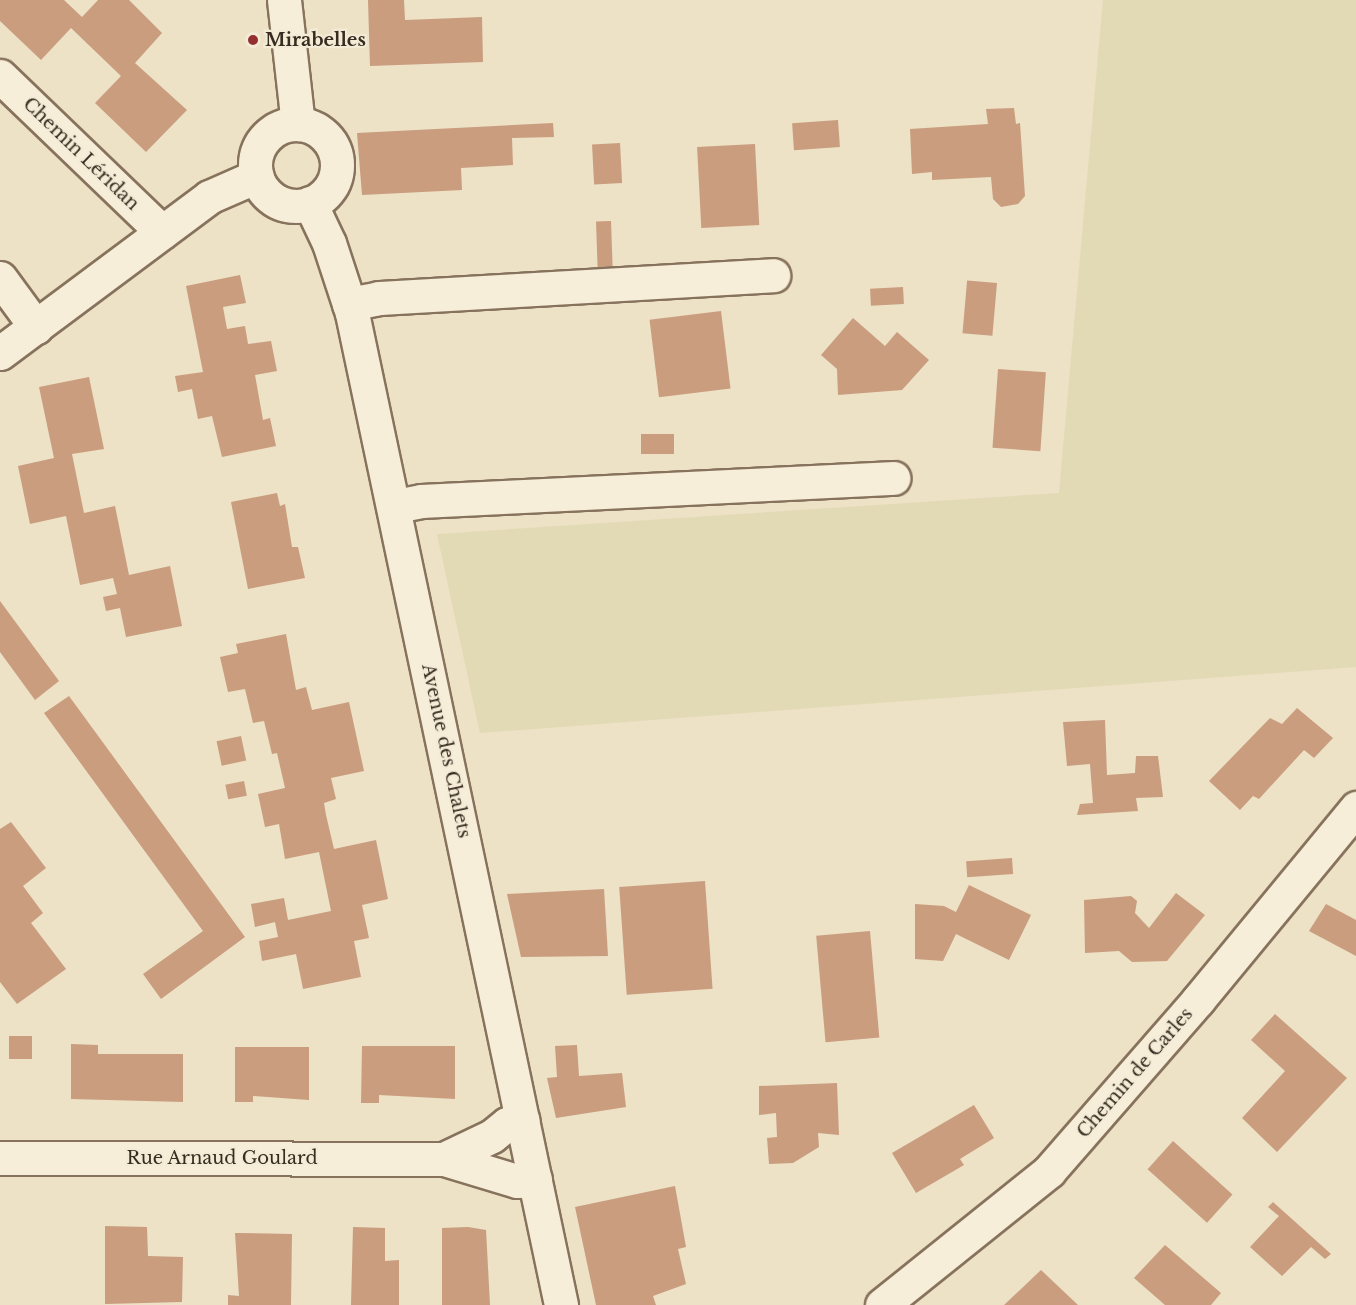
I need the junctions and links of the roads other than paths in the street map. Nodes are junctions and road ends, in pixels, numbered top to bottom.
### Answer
1 (284, 0) edge
2 (0, 76) edge
3 (298, 124) junction
4 (257, 176) junction
5 (310, 203) junction
6 (162, 232) junction
7 (773, 274) dead end
8 (0, 278) edge
9 (349, 304) junction
10 (36, 327) junction
11 (0, 354) edge
12 (893, 478) dead end
13 (396, 506) junction
14 (1356, 808) edge
15 (523, 1120) junction
16 (0, 1158) edge
17 (444, 1159) junction
18 (535, 1179) junction
19 (561, 1305) edge
20 (882, 1305) edge

1 - 3 street
2 - 6 street, Chemin Léridan
3 - 4 street
3 - 5 street
4 - 5 street
4 - 6 street
5 - 9 street, Avenue des Chalets
6 - 10 street
7 - 9 street
8 - 10 street
9 - 13 street, Avenue des Chalets
10 - 11 street
12 - 13 street
13 - 15 street, Avenue des Chalets
14 - 20 street, Chemin de Carles
15 - 17 street, Rue Arnaud Goulard
15 - 18 street, Avenue des Chalets
16 - 17 street, Rue Arnaud Goulard
17 - 18 street, Rue Arnaud Goulard
18 - 19 street, Avenue des Chalets

